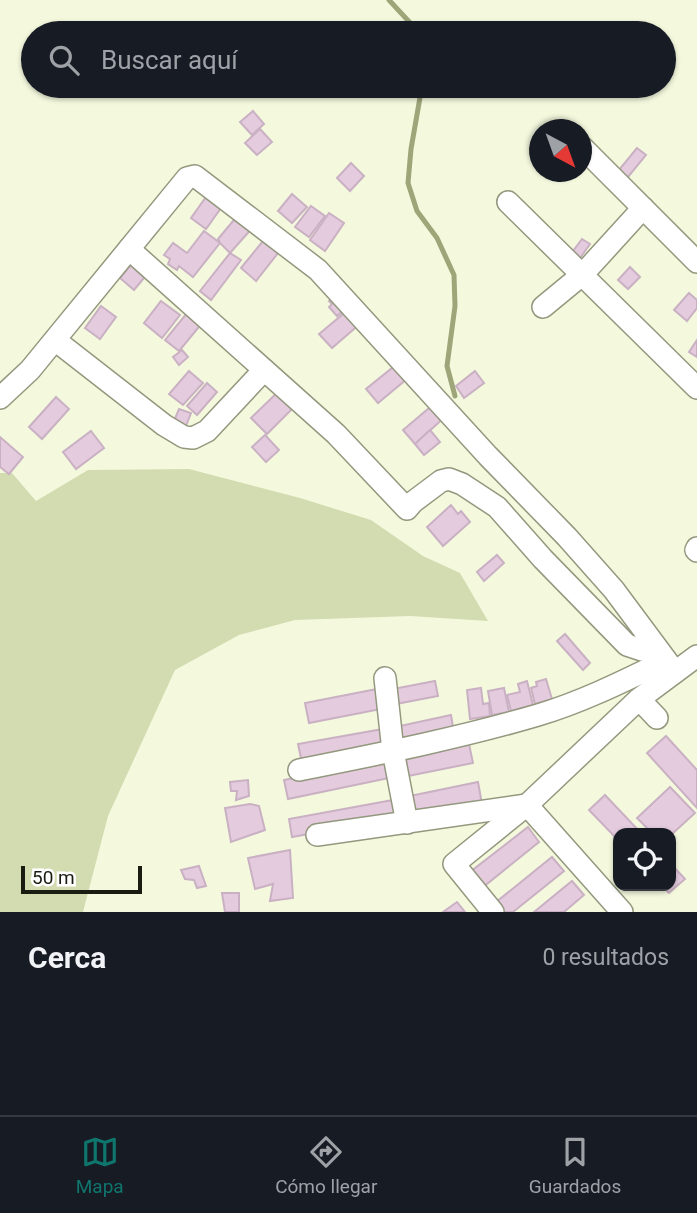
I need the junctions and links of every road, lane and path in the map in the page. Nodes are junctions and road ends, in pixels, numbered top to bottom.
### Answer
1 (592, 157) edge
2 (508, 202) dead end
3 (643, 208) junction
4 (129, 249) junction
5 (697, 262) edge
6 (583, 274) junction
7 (543, 307) dead end
8 (55, 340) junction
9 (264, 370) junction
10 (697, 388) edge
11 (0, 398) edge
12 (588, 562) junction
13 (572, 589) junction
14 (697, 656) edge
15 (666, 662) junction
16 (385, 678) dead end
17 (639, 699) junction
18 (657, 718) dead end
19 (393, 751) junction
20 (299, 770) dead end
21 (527, 805) junction
22 (407, 823) junction
23 (317, 835) dead end
24 (493, 912) edge
25 (622, 912) edge

1 - 3 street
2 - 6 street
3 - 5 street
3 - 6 street
4 - 8 street
4 - 9 street
4 - 12 street
6 - 7 street
6 - 10 street
8 - 9 street
8 - 11 street
9 - 13 street
12 - 13 street
12 - 15 street
13 - 15 street
14 - 15 street
15 - 17 street
15 - 19 street
16 - 19 street
17 - 18 street
17 - 21 street
19 - 20 street
19 - 22 street
21 - 22 street
21 - 24 street
21 - 25 street
22 - 23 street

